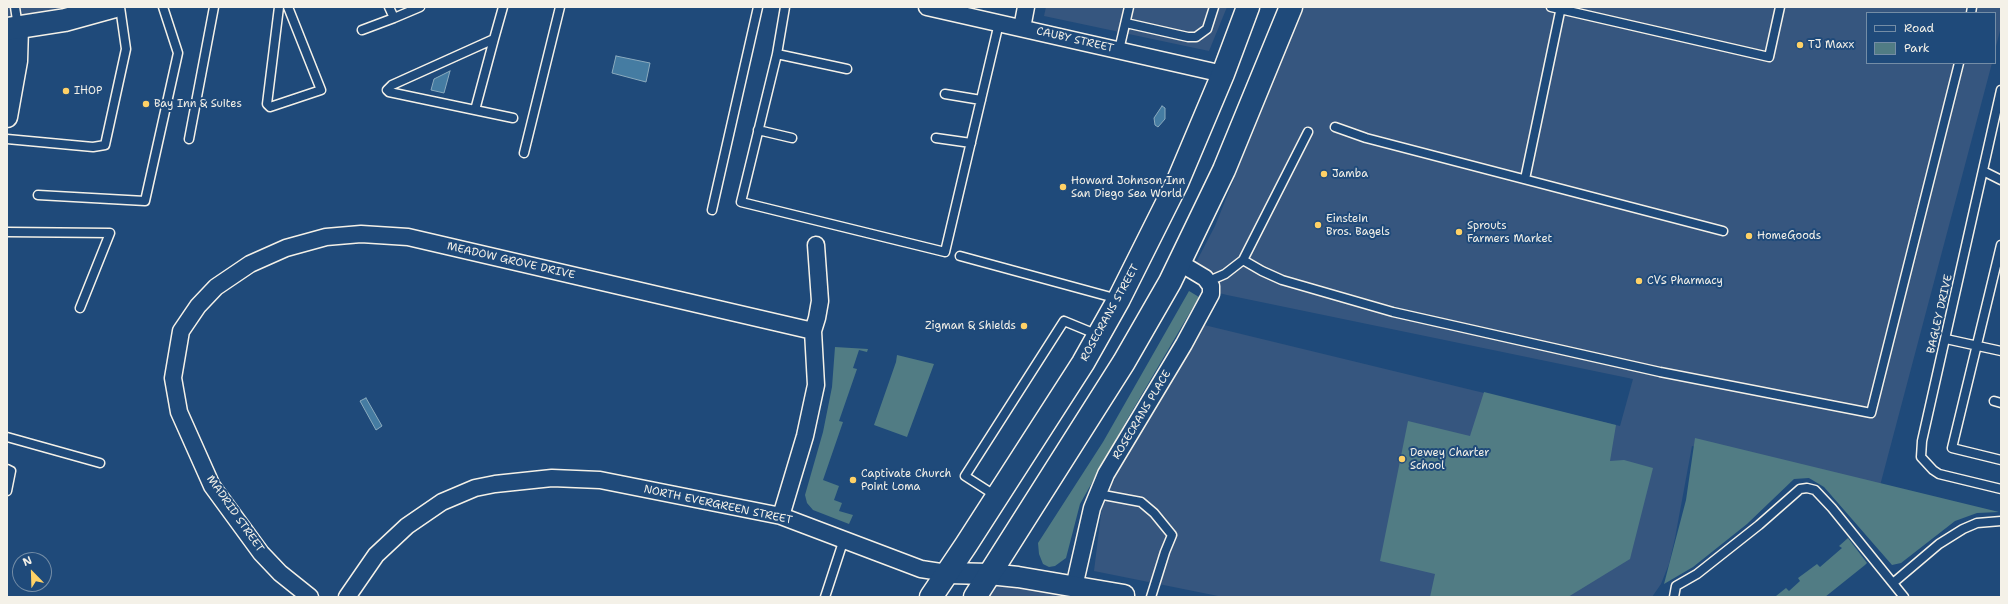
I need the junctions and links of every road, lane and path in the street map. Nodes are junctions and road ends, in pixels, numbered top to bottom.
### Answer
1 (16, 7) edge
2 (112, 7) edge
3 (120, 7) edge
4 (163, 7) edge
5 (214, 7) edge
6 (279, 7) edge
7 (288, 7) edge
8 (389, 7) edge
9 (420, 7) edge
10 (503, 7) edge
11 (560, 7) edge
12 (758, 7) edge
13 (785, 7) edge
14 (926, 7) edge
15 (1026, 7) edge
16 (1129, 7) edge
17 (1214, 7) edge
18 (1248, 7) edge
19 (1292, 7) edge
20 (1551, 7) edge
21 (1780, 7) edge
22 (1561, 8) edge
23 (394, 18) junction
24 (999, 23) junction
25 (1126, 23) junction
26 (1022, 28) junction
27 (12, 29) edge
28 (362, 30) dead end
29 (494, 39) junction
30 (1119, 50) junction
31 (777, 54) junction
32 (1959, 64) edge
33 (847, 69) dead end
34 (1223, 74) junction
35 (2001, 90) edge
36 (945, 94) dead end
37 (981, 100) junction
38 (1999, 108) edge
39 (475, 110) junction
40 (7, 117) edge
41 (513, 118) dead end
42 (1335, 128) dead end
43 (758, 130) junction
44 (1308, 132) dead end
45 (792, 138) dead end
46 (936, 138) dead end
47 (7, 139) edge
48 (189, 139) dead end
49 (971, 143) junction
50 (524, 153) dead end
51 (1983, 171) junction
52 (1524, 179) junction
53 (2001, 180) edge
54 (38, 195) dead end
55 (712, 210) dead end
56 (1723, 231) dead end
57 (7, 232) edge
58 (816, 245) dead end
59 (2001, 245) edge
60 (960, 256) dead end
61 (1243, 260) junction
62 (1180, 263) junction
63 (1209, 281) junction
64 (216, 287) joint
65 (1119, 299) junction
66 (80, 308) dead end
67 (813, 331) junction
68 (1098, 335) junction
69 (1946, 339) junction
70 (1976, 345) junction
71 (2001, 351) edge
72 (7, 437) edge
73 (2001, 460) edge
74 (100, 463) dead end
75 (7, 469) edge
76 (2001, 489) edge
77 (7, 491) edge
78 (1098, 494) junction
79 (998, 497) junction
80 (781, 516) junction
81 (2001, 521) edge
82 (844, 539) junction
83 (947, 573) junction
84 (989, 574) junction
85 (1893, 583) junction
86 (1074, 587) junction
87 (1127, 596) edge
88 (310, 597) edge
89 (347, 597) edge
90 (825, 597) edge
91 (931, 597) edge
92 (975, 597) edge
93 (1151, 597) edge
94 (1674, 597) edge
95 (1904, 597) edge

1 - 27 lane
2 - 27 main road
3 - 47 lane
4 - 54 lane
5 - 48 lane
6 - 7 lane
8 - 23 lane
9 - 23 lane
10 - 29 lane
11 - 50 lane
12 - 55 lane
13 - 31 lane
14 - 24 street, CAUBY STREET
15 - 26 street
16 - 25 lane
17 - 25 lane
18 - 34 main road, ROSECRANS STREET
19 - 62 main road
20 - 22 lane
21 - 22 lane
22 - 52 lane
23 - 28 lane
24 - 26 street, CAUBY STREET
24 - 37 lane
25 - 30 lane
26 - 30 street, CAUBY STREET
27 - 40 street
29 - 39 lane
29 - 39 lane
30 - 34 street, CAUBY STREET
31 - 33 lane
31 - 43 lane
32 - 61 lane
34 - 65 main road, ROSECRANS STREET
35 - 38 lane, BAGLEY DRIVE
36 - 37 lane
37 - 49 lane
38 - 51 lane, BAGLEY DRIVE
39 - 41 lane
42 - 52 lane
43 - 45 lane
43 - 49 lane
44 - 61 lane
46 - 49 lane
51 - 53 lane
51 - 69 lane, BAGLEY DRIVE
52 - 56 lane
57 - 66 lane
58 - 67 street
59 - 70 lane
60 - 65 lane
61 - 63 lane
62 - 63 street
62 - 84 main road
63 - 78 street, ROSECRANS PLACE
64 - 67 street, MEADOW GROVE DRIVE
64 - 88 street, MADRID STREET
65 - 68 main road, ROSECRANS STREET
67 - 80 street
68 - 79 main road, ROSECRANS STREET
68 - 79 lane
69 - 70 lane
69 - 76 lane, BAGLEY DRIVE
70 - 71 lane
70 - 73 lane
72 - 74 lane
75 - 77 lane
78 - 86 street, ROSECRANS PLACE
78 - 93 lane
79 - 83 main road, ROSECRANS STREET
80 - 82 street, NORTH EVERGREEN STREET
80 - 89 street, NORTH EVERGREEN STREET
81 - 85 lane
82 - 83 street, NORTH EVERGREEN STREET
82 - 90 lane
83 - 84 street, NORTH EVERGREEN STREET
83 - 91 main road, ROSECRANS STREET
84 - 86 street, NORTH EVERGREEN STREET
84 - 92 main road
85 - 94 lane
85 - 95 lane
86 - 87 street, NORTH EVERGREEN STREET

